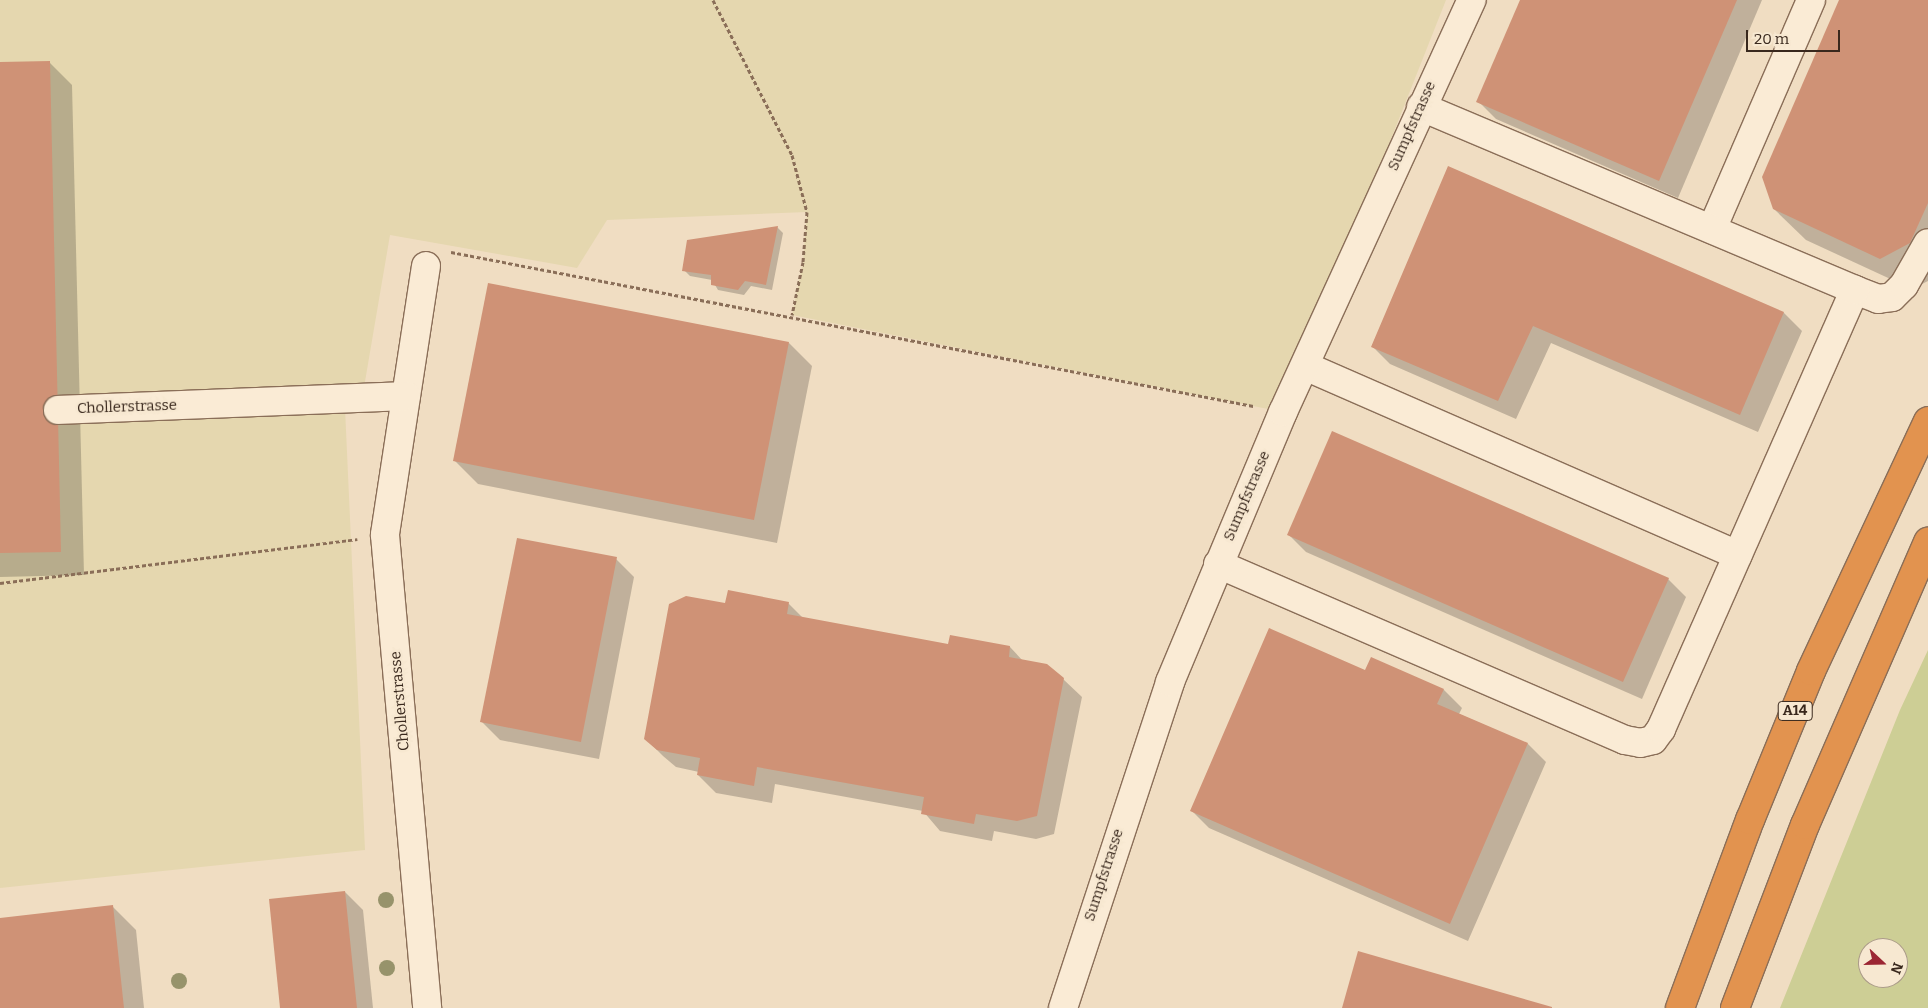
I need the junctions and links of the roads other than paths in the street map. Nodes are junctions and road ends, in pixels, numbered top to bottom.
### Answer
1 (1472, 0) edge
2 (1811, 0) edge
3 (1421, 106) junction
4 (1712, 229) junction
5 (1928, 243) edge
6 (426, 266) road end
7 (1855, 290) junction
8 (1305, 366) junction
9 (406, 396) junction
10 (58, 410) dead end
11 (1928, 421) edge
12 (1928, 542) edge
13 (1738, 554) junction
14 (1218, 564) junction
15 (427, 1008) edge
16 (1063, 1008) edge
17 (1680, 1008) edge
18 (1735, 1008) edge

1 - 3 street, Sumpfstrasse
2 - 4 street
3 - 4 street
3 - 8 street, Sumpfstrasse
4 - 7 street
5 - 7 street
6 - 9 street, Chollerstrasse
7 - 13 street
8 - 13 street
8 - 14 street, Sumpfstrasse
9 - 10 street, Chollerstrasse
9 - 15 street, Chollerstrasse
11 - 17 highway, A14
12 - 18 highway
13 - 14 street
14 - 16 street, Sumpfstrasse

